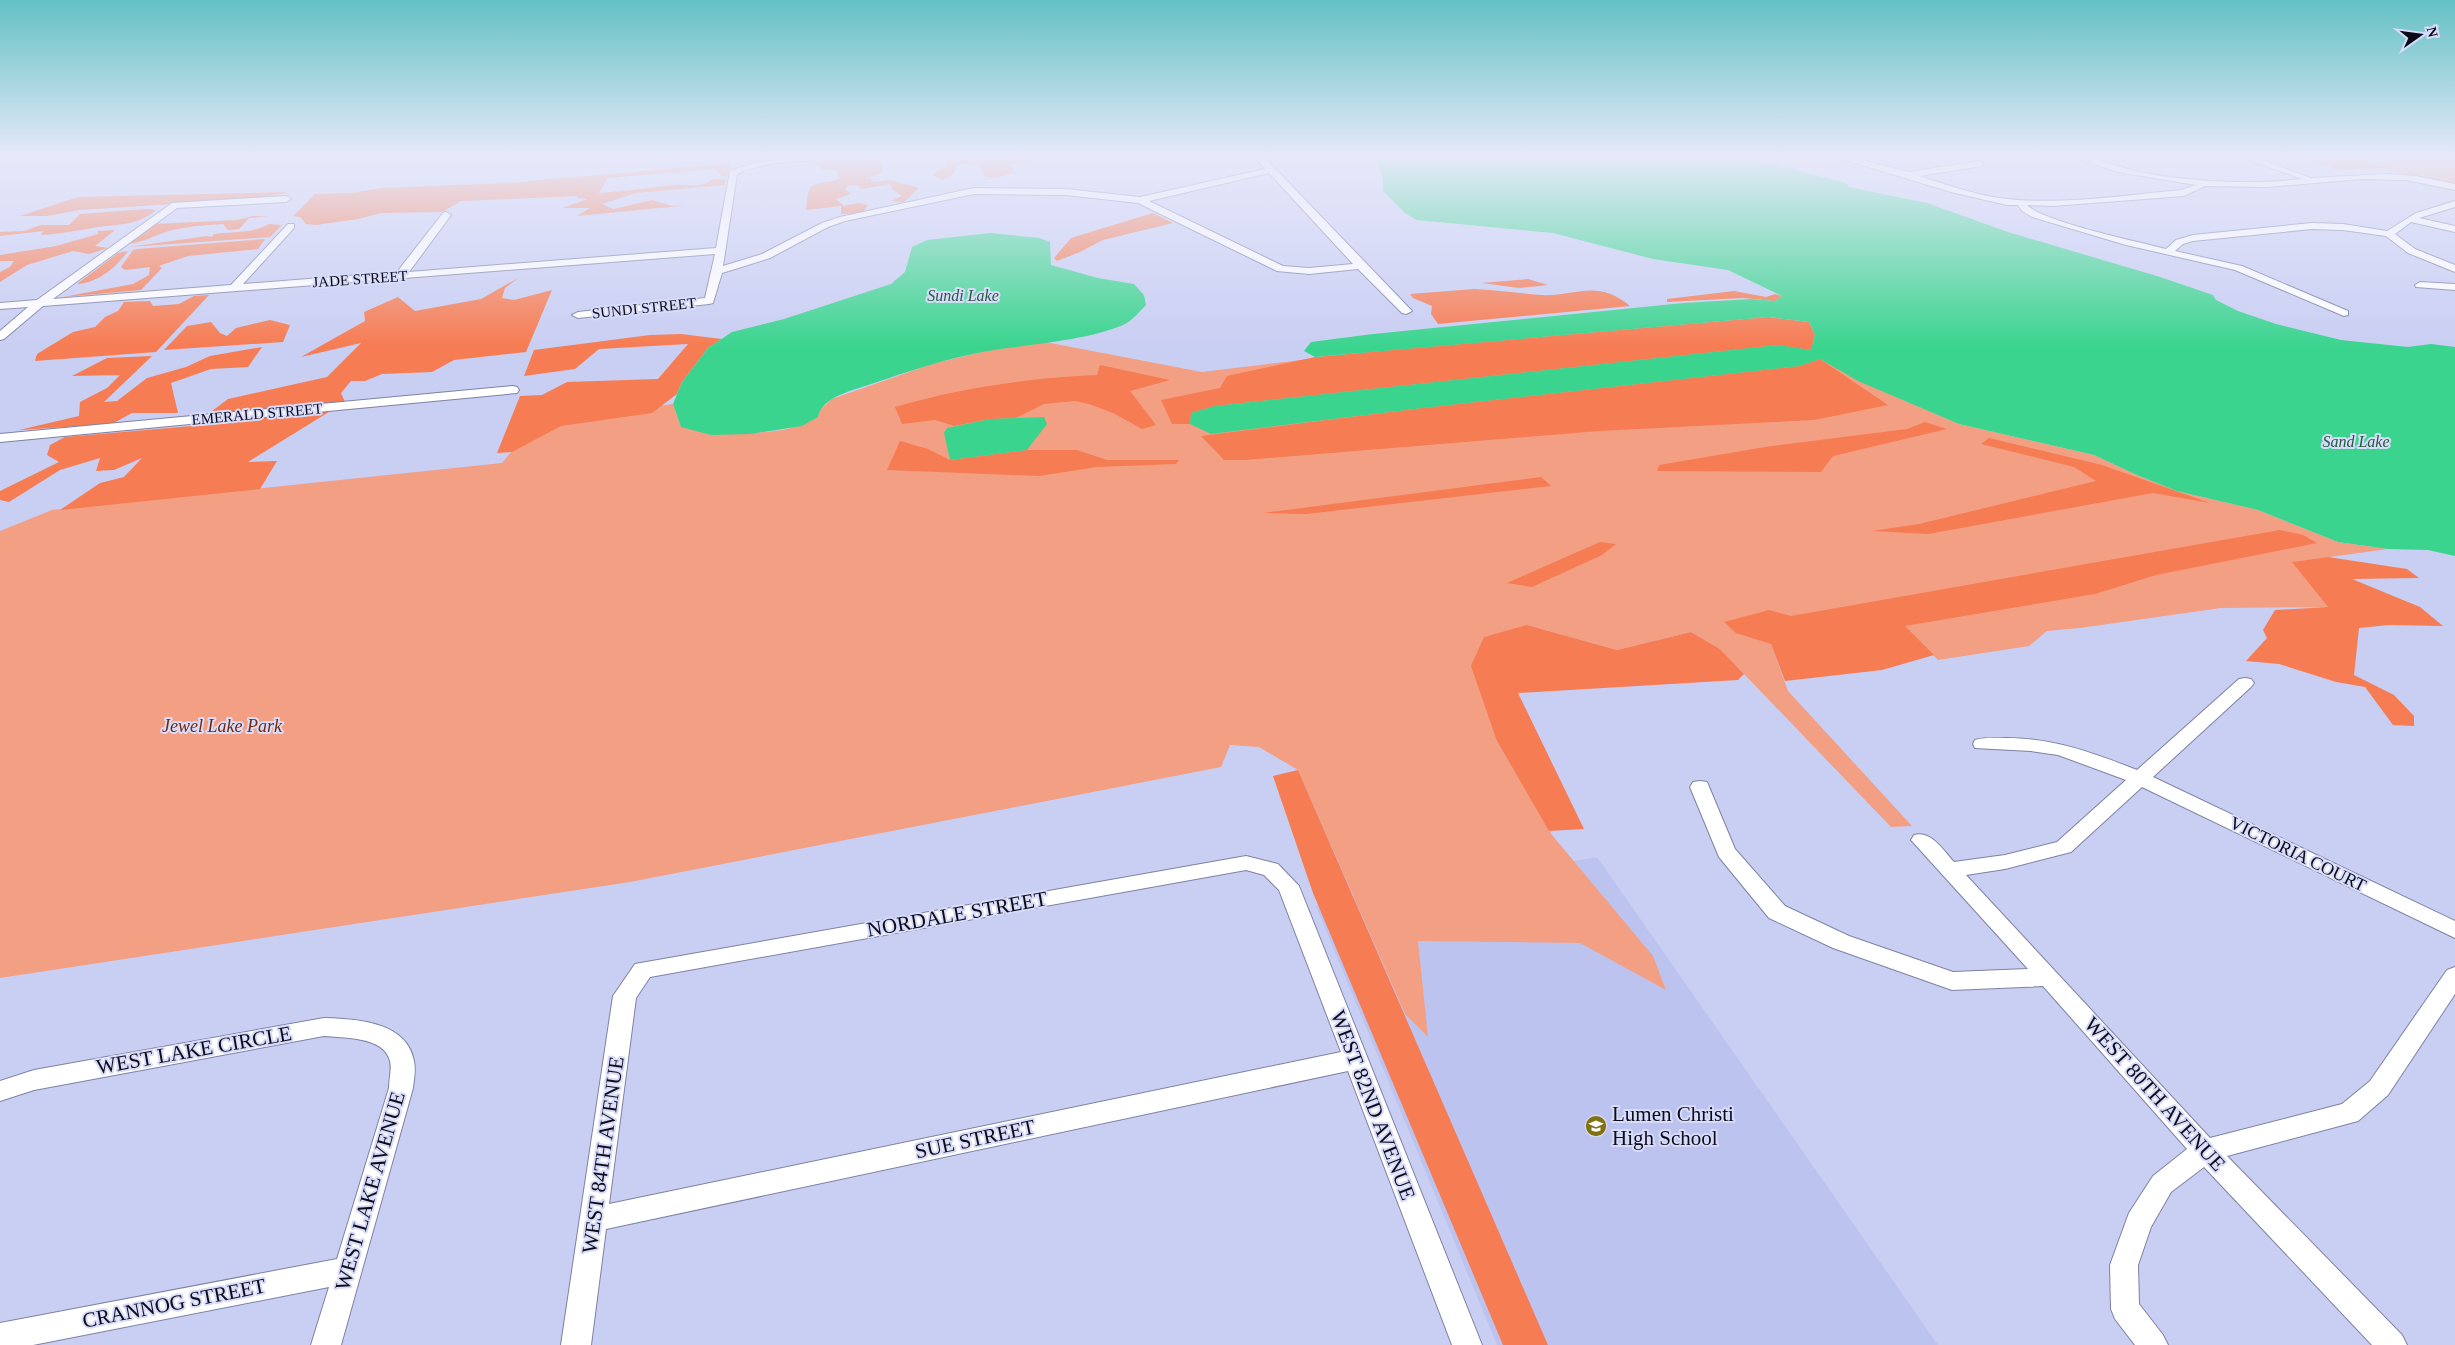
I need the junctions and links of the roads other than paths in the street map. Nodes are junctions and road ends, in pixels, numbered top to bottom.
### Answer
1 (155, 220) edge
2 (443, 220) edge
3 (725, 220) edge
4 (843, 220) edge
5 (1180, 220) edge
6 (1318, 220) edge
7 (2049, 220) edge
8 (2408, 220) edge
9 (2413, 220) edge
10 (291, 226) dead end
11 (2455, 229) edge
12 (2254, 231) junction
13 (2389, 234) junction
14 (2278, 239) dead end
15 (719, 251) junction
16 (2170, 252) junction
17 (1361, 266) junction
18 (2455, 268) edge
19 (718, 271) junction
20 (400, 276) junction
21 (2420, 285) dead end
22 (2455, 287) edge
23 (233, 289) junction
24 (40, 303) junction
25 (0, 306) edge
26 (1406, 311) dead end
27 (2344, 313) dead end
28 (578, 315) dead end
29 (0, 338) edge
30 (513, 390) dead end
31 (0, 438) edge
32 (2245, 683) dead end
33 (1982, 744) dead end
34 (2140, 778) junction
35 (1700, 787) dead end
36 (1921, 840) dead end
37 (1271, 869) joint
38 (1948, 870) junction
39 (2455, 930) edge
40 (643, 970) joint
41 (2455, 976) edge
42 (2049, 977) junction
43 (389, 1039) joint
44 (1355, 1059) junction
45 (0, 1091) edge
46 (2205, 1151) junction
47 (595, 1219) junction
48 (348, 1270) junction
49 (0, 1337) edge
50 (1464, 1344) edge
51 (326, 1345) edge
52 (576, 1345) edge
53 (2153, 1345) edge
54 (2392, 1345) edge

1 - 24 street
2 - 20 street
3 - 15 street
4 - 19 street
5 - 17 street
6 - 17 street
7 - 16 street
8 - 13 street
9 - 11 street
10 - 23 street
12 - 13 street
12 - 14 street
12 - 16 street
13 - 18 street
15 - 19 street
15 - 20 street, JADE STREET
16 - 27 street
17 - 26 street
19 - 28 street, SUNDI STREET
20 - 23 street, JADE STREET
21 - 22 street
23 - 24 street, JADE STREET
24 - 25 street, JADE STREET
24 - 29 street
30 - 31 street, EMERALD STREET
32 - 34 street
33 - 34 street, VICTORIA COURT
34 - 38 street
34 - 39 street, VICTORIA COURT
35 - 42 street
36 - 38 street, WEST 80TH AVENUE
37 - 40 street, NORDALE STREET
37 - 44 street, WEST 82ND AVENUE
38 - 42 street, WEST 80TH AVENUE
40 - 47 street, WEST 84TH AVENUE
41 - 46 street
42 - 46 street, WEST 80TH AVENUE
43 - 45 street, WEST LAKE CIRCLE
43 - 48 street, WEST LAKE AVENUE
44 - 47 street, SUE STREET
44 - 50 street, WEST 82ND AVENUE
46 - 53 street
46 - 54 street, WEST 80TH AVENUE
47 - 52 street, WEST 84TH AVENUE
48 - 49 street, CRANNOG STREET
48 - 51 street, WEST LAKE AVENUE

